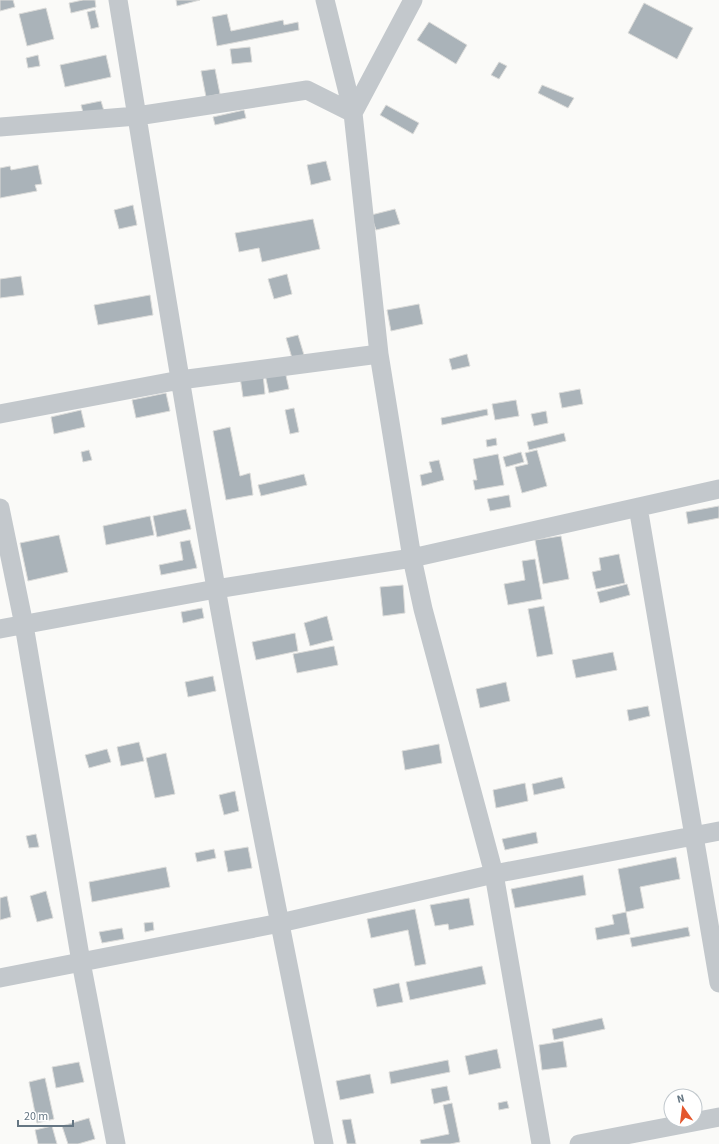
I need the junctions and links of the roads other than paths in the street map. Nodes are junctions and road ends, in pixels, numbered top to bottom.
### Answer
1 (118, 0) edge
2 (325, 0) edge
3 (413, 0) edge
4 (353, 113) junction
5 (137, 116) junction
6 (0, 127) edge
7 (379, 354) junction
8 (180, 380) junction
9 (0, 414) edge
10 (719, 489) edge
11 (0, 508) edge
12 (638, 508) junction
13 (412, 558) junction
14 (216, 589) junction
15 (24, 625) junction
16 (0, 629) edge
17 (719, 831) edge
18 (694, 836) junction
19 (494, 874) junction
20 (280, 923) junction
21 (81, 962) junction
22 (0, 978) edge
23 (719, 983) edge
24 (719, 1117) edge
25 (116, 1144) edge
26 (324, 1144) edge
27 (541, 1144) edge
28 (579, 1144) edge

1 - 5 street
2 - 4 street
3 - 4 street
4 - 5 street
4 - 7 street
5 - 6 street
5 - 8 street
7 - 8 street
7 - 13 street
8 - 9 street
8 - 14 street
10 - 12 street
11 - 15 street
12 - 13 street
12 - 18 street
13 - 14 street
13 - 19 street
14 - 15 street
14 - 20 street
15 - 16 street
15 - 21 street
17 - 18 street
18 - 19 street
18 - 23 street
19 - 20 street
19 - 27 street
20 - 21 street
20 - 26 street
21 - 22 street
21 - 25 street
24 - 28 street

